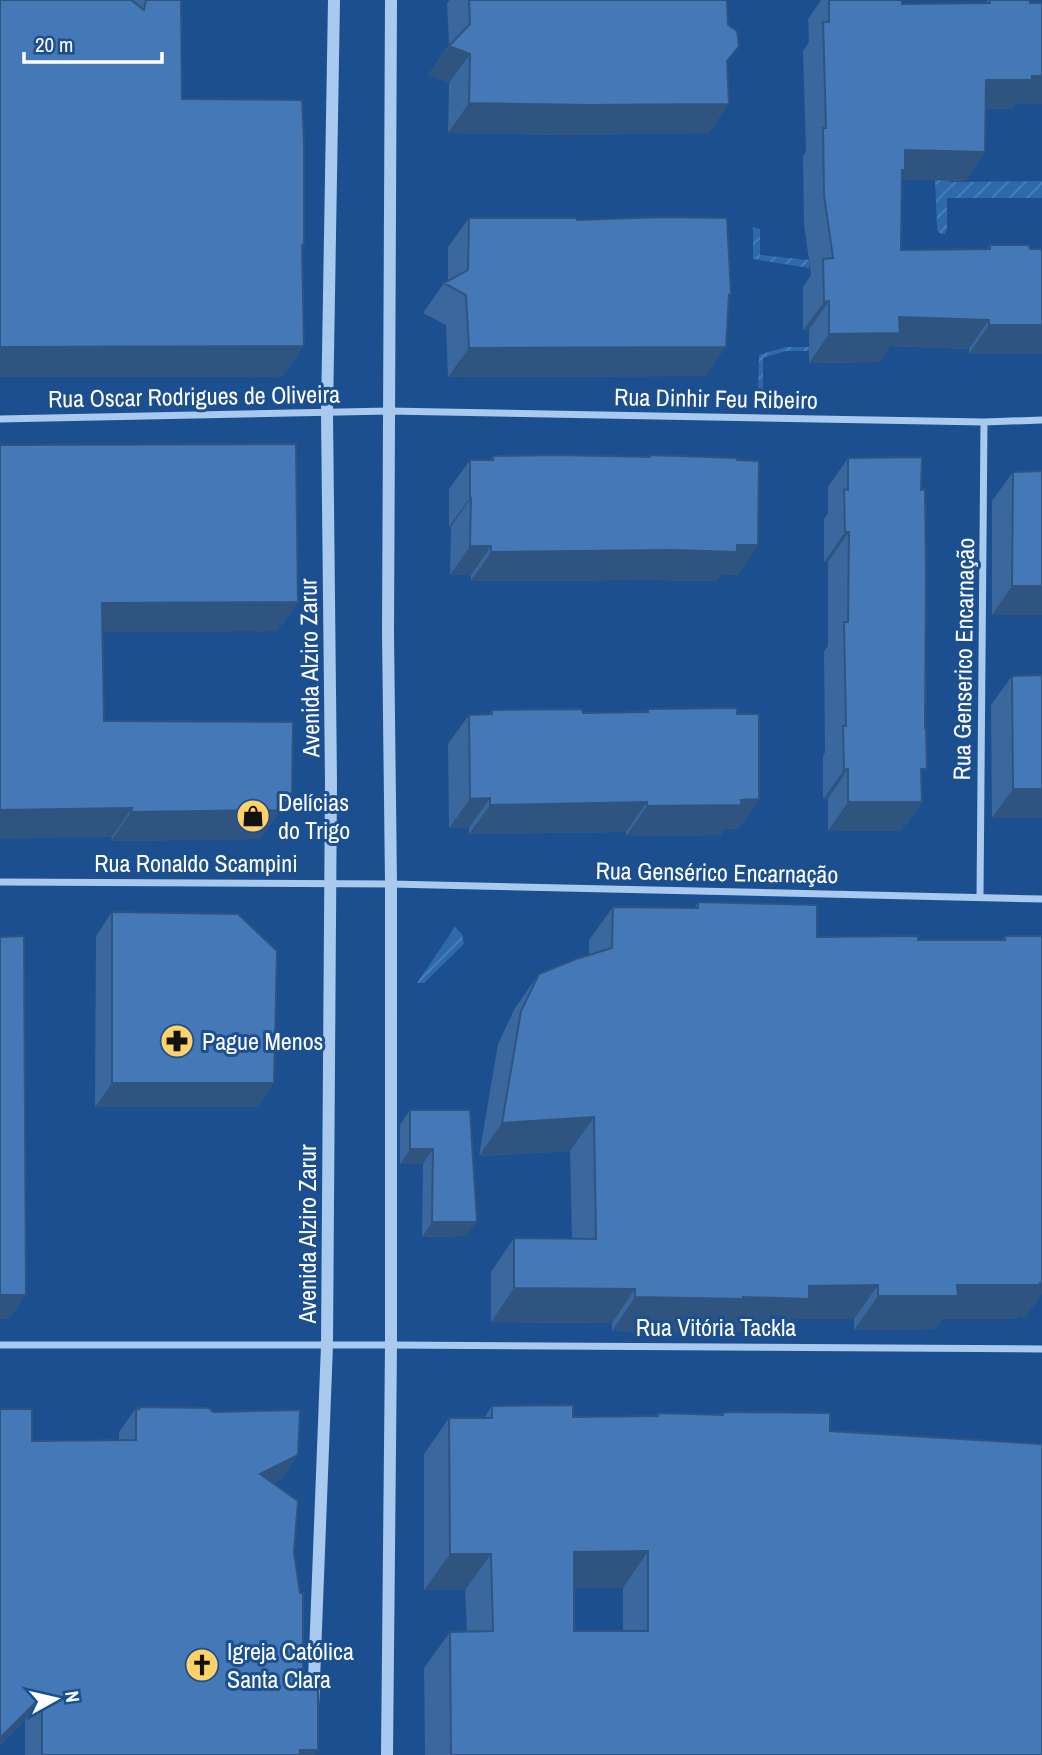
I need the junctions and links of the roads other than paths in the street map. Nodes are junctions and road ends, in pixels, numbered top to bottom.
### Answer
1 (334, 0) edge
2 (391, 0) edge
3 (389, 411) junction
4 (327, 412) junction
5 (0, 419) edge
6 (1042, 421) edge
7 (985, 422) junction
8 (0, 882) edge
9 (330, 883) junction
10 (391, 884) junction
11 (980, 897) junction
12 (1042, 899) edge
13 (0, 1345) edge
14 (327, 1345) junction
15 (391, 1345) junction
16 (1042, 1349) edge
17 (313, 1714) edge
18 (387, 1755) edge

1 - 4 street, Avenida Alziro Zarur
2 - 3 street
3 - 4 street, Rua Oscar Rodrigues de Oliveira
3 - 7 street, Rua Dinhir Feu Ribeiro
3 - 10 street
4 - 5 street, Rua Oscar Rodrigues de Oliveira
4 - 9 street, Avenida Alziro Zarur
6 - 7 street, Rua Dinhir Feu Ribeiro
7 - 11 street, Rua Genserico Encarnação
8 - 9 street, Rua Ronaldo Scampini
9 - 10 street, Rua Ronaldo Scampini
9 - 14 street, Avenida Alziro Zarur
10 - 11 street, Rua Gensérico Encarnação
10 - 15 street
11 - 12 street, Rua Gensérico Encarnação
13 - 14 street, Rua Vitória Tackla
14 - 15 street, Rua Vitória Tackla
14 - 17 street, Avenida Alziro Zarur
15 - 16 street, Rua Vitória Tackla
15 - 18 street

